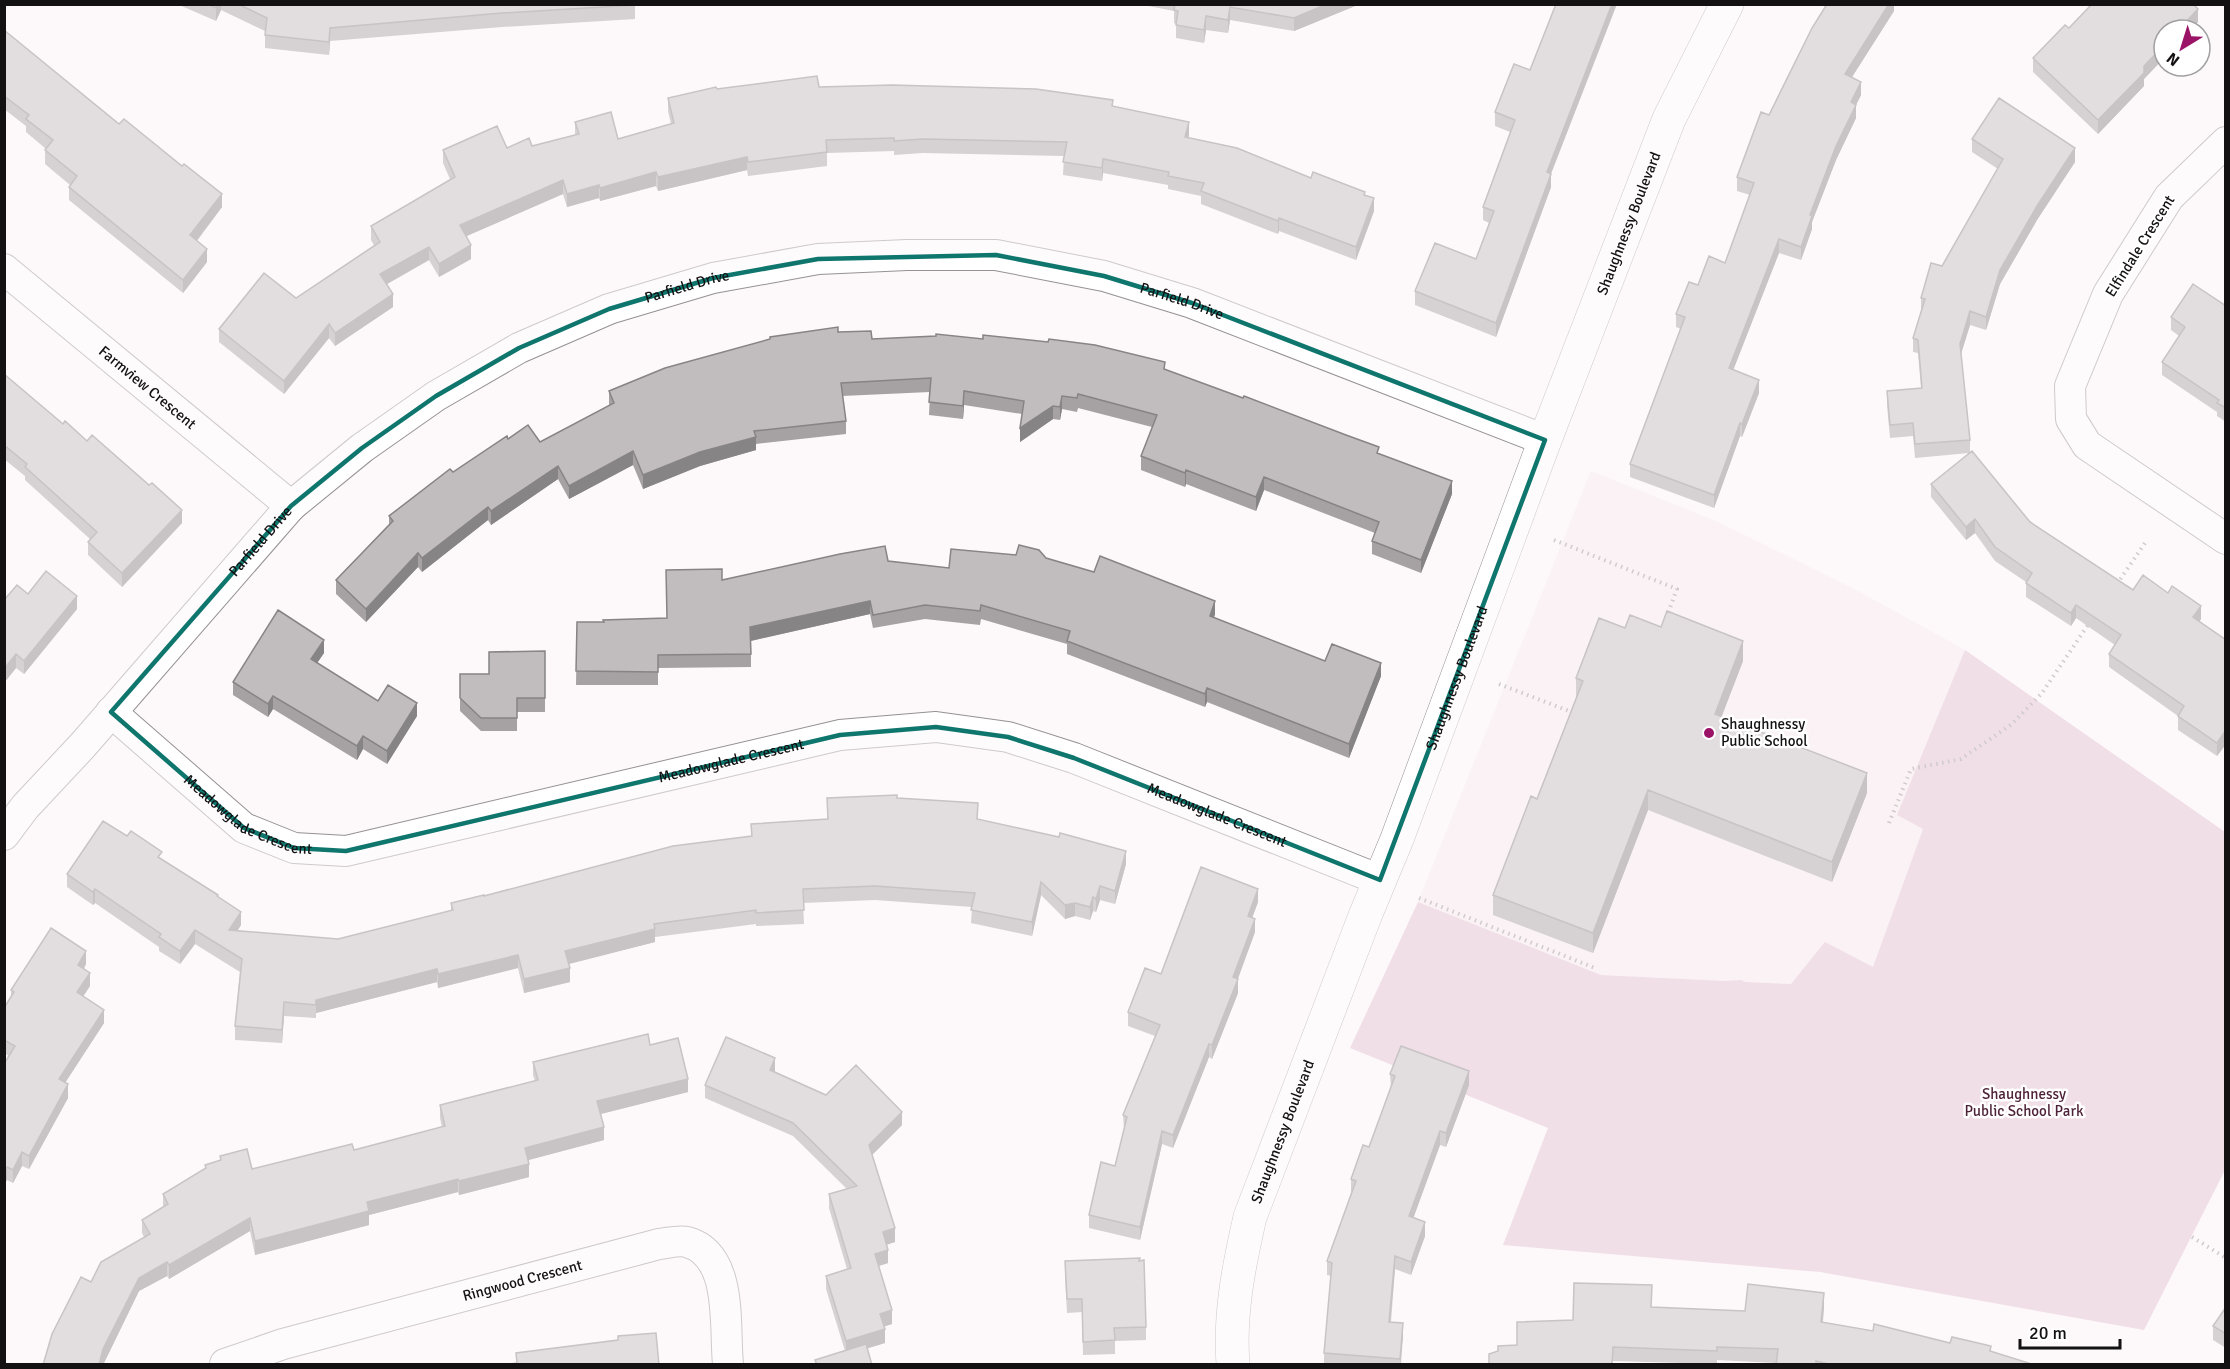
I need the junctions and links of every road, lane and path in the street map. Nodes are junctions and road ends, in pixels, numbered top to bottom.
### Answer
1 (1727, 4) edge
2 (2226, 142) edge
3 (4, 269) edge
4 (1545, 440) junction
5 (291, 507) junction
6 (2226, 539) edge
7 (1554, 540) dead end
8 (2147, 540) dead end
9 (2114, 588) edge
10 (2094, 616) edge
11 (1665, 622) edge
12 (1499, 684) dead end
13 (1569, 711) edge
14 (111, 712) junction
15 (1888, 823) dead end
16 (4, 835) edge
17 (1380, 880) junction
18 (1419, 898) dead end
19 (1595, 968) dead end
20 (2192, 1237) dead end
21 (2226, 1258) edge
22 (225, 1365) edge
23 (728, 1365) edge
24 (1233, 1365) edge

1 - 4 street, Shaughnessy Boulevard
2 - 6 street, Elfindale Crescent
3 - 5 street, Farmview Crescent
4 - 5 street, Parfield Drive
4 - 17 street, Shaughnessy Boulevard
5 - 14 street, Parfield Drive
7 - 11 path
8 - 9 path
10 - 15 path
12 - 13 path
14 - 16 street, Parfield Drive
14 - 17 street, Meadowglade Crescent
17 - 24 street, Shaughnessy Boulevard
18 - 19 path
20 - 21 path
22 - 23 street, Ringwood Crescent

